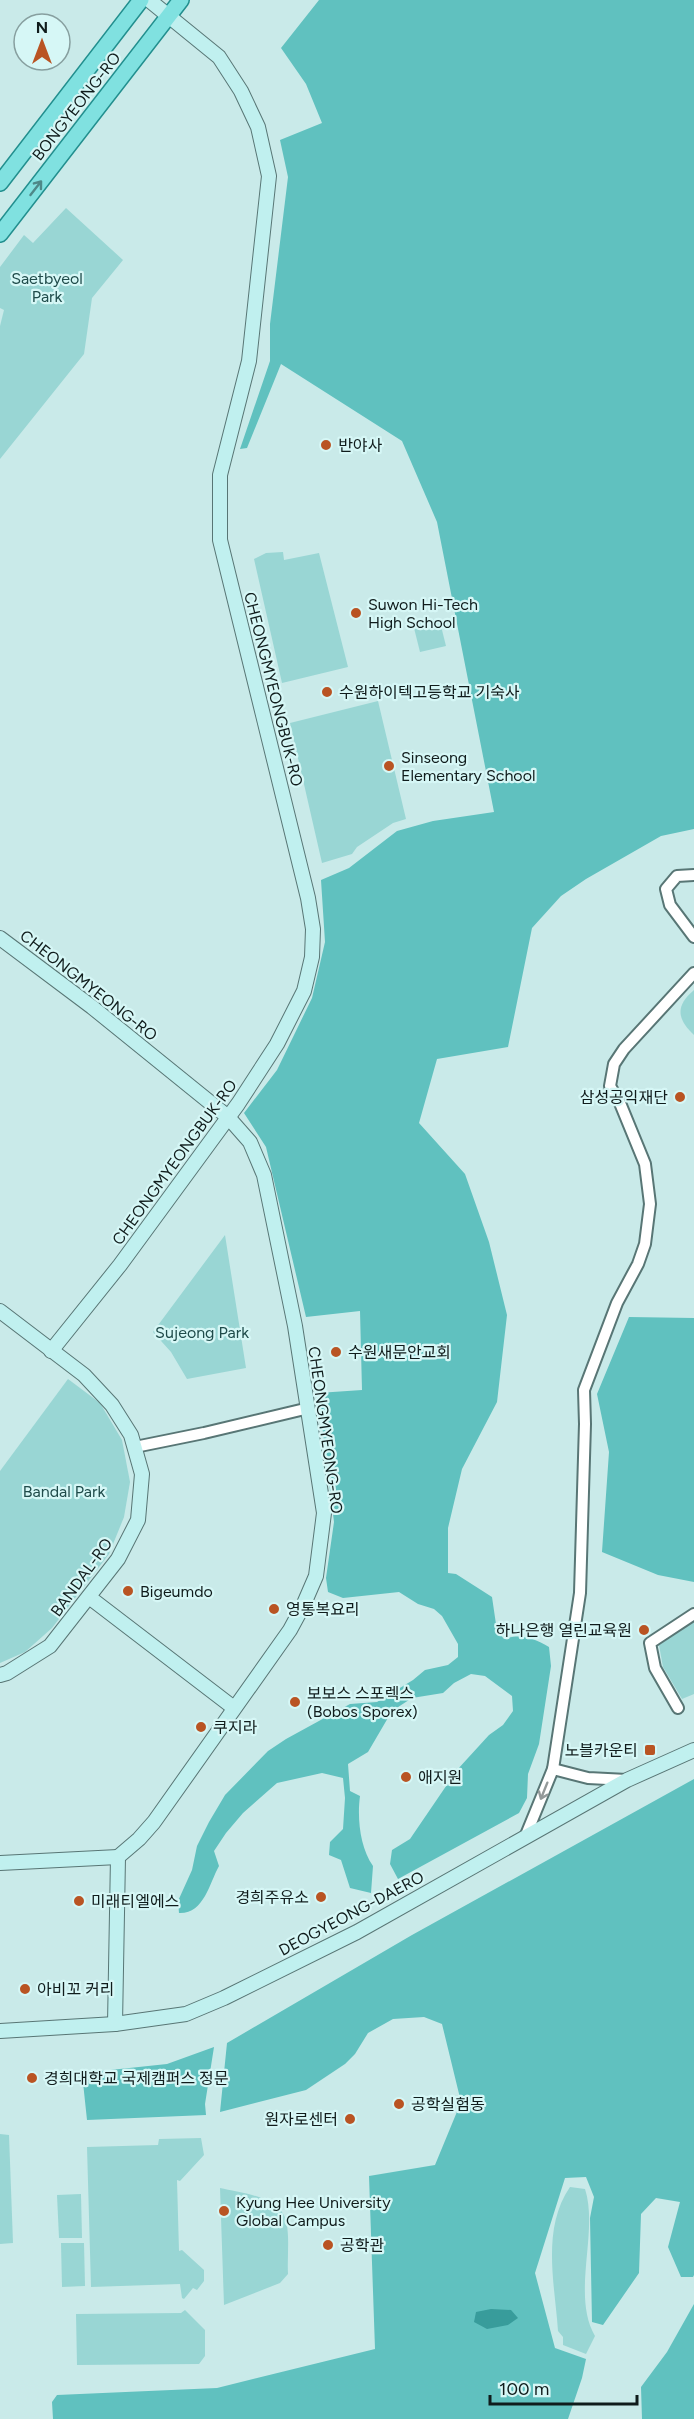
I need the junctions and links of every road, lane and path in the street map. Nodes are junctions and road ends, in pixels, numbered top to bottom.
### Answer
1 (141, 0) edge
2 (149, 0) edge
3 (181, 0) edge
4 (169, 16) junction
5 (0, 183) edge
6 (0, 234) edge
7 (694, 875) edge
8 (694, 937) edge
9 (0, 938) edge
10 (694, 973) edge
11 (228, 1117) junction
12 (0, 1311) edge
13 (51, 1351) junction
14 (309, 1408) junction
15 (135, 1447) junction
16 (89, 1597) junction
17 (694, 1614) edge
18 (0, 1676) edge
19 (234, 1708) junction
20 (678, 1708) dead end
21 (694, 1750) edge
22 (553, 1769) junction
23 (627, 1780) junction
24 (526, 1835) junction
25 (118, 1857) junction
26 (0, 1863) edge
27 (116, 2024) junction
28 (0, 2032) edge

1 - 5 main road, BONGYEONG-RO
2 - 4 street, CHEONGMYEONGBUK-RO
3 - 4 main road, BONGYEONG-RO
6 -> 4 main road, BONGYEONG-RO
4 - 11 street, CHEONGMYEONGBUK-RO
7 - 8 street
9 - 11 street, CHEONGMYEONG-RO
10 - 22 street
11 - 13 street, CHEONGMYEONGBUK-RO
11 - 14 street, CHEONGMYEONG-RO
12 - 13 street, BANDAL-RO
13 - 15 street, BANDAL-RO
14 - 15 street
14 - 19 street, CHEONGMYEONG-RO
15 - 16 street, BANDAL-RO
16 - 18 street, BANDAL-RO
16 - 19 street
17 - 20 street
19 - 25 street, CHEONGMYEONG-RO
21 - 23 street, DEOGYEONG-DAERO
22 - 23 street
22 -> 24 street
23 - 24 street, DEOGYEONG-DAERO
24 - 27 street, DEOGYEONG-DAERO
25 - 26 street
25 - 27 street
27 - 28 street, DEOGYEONG-DAERO

